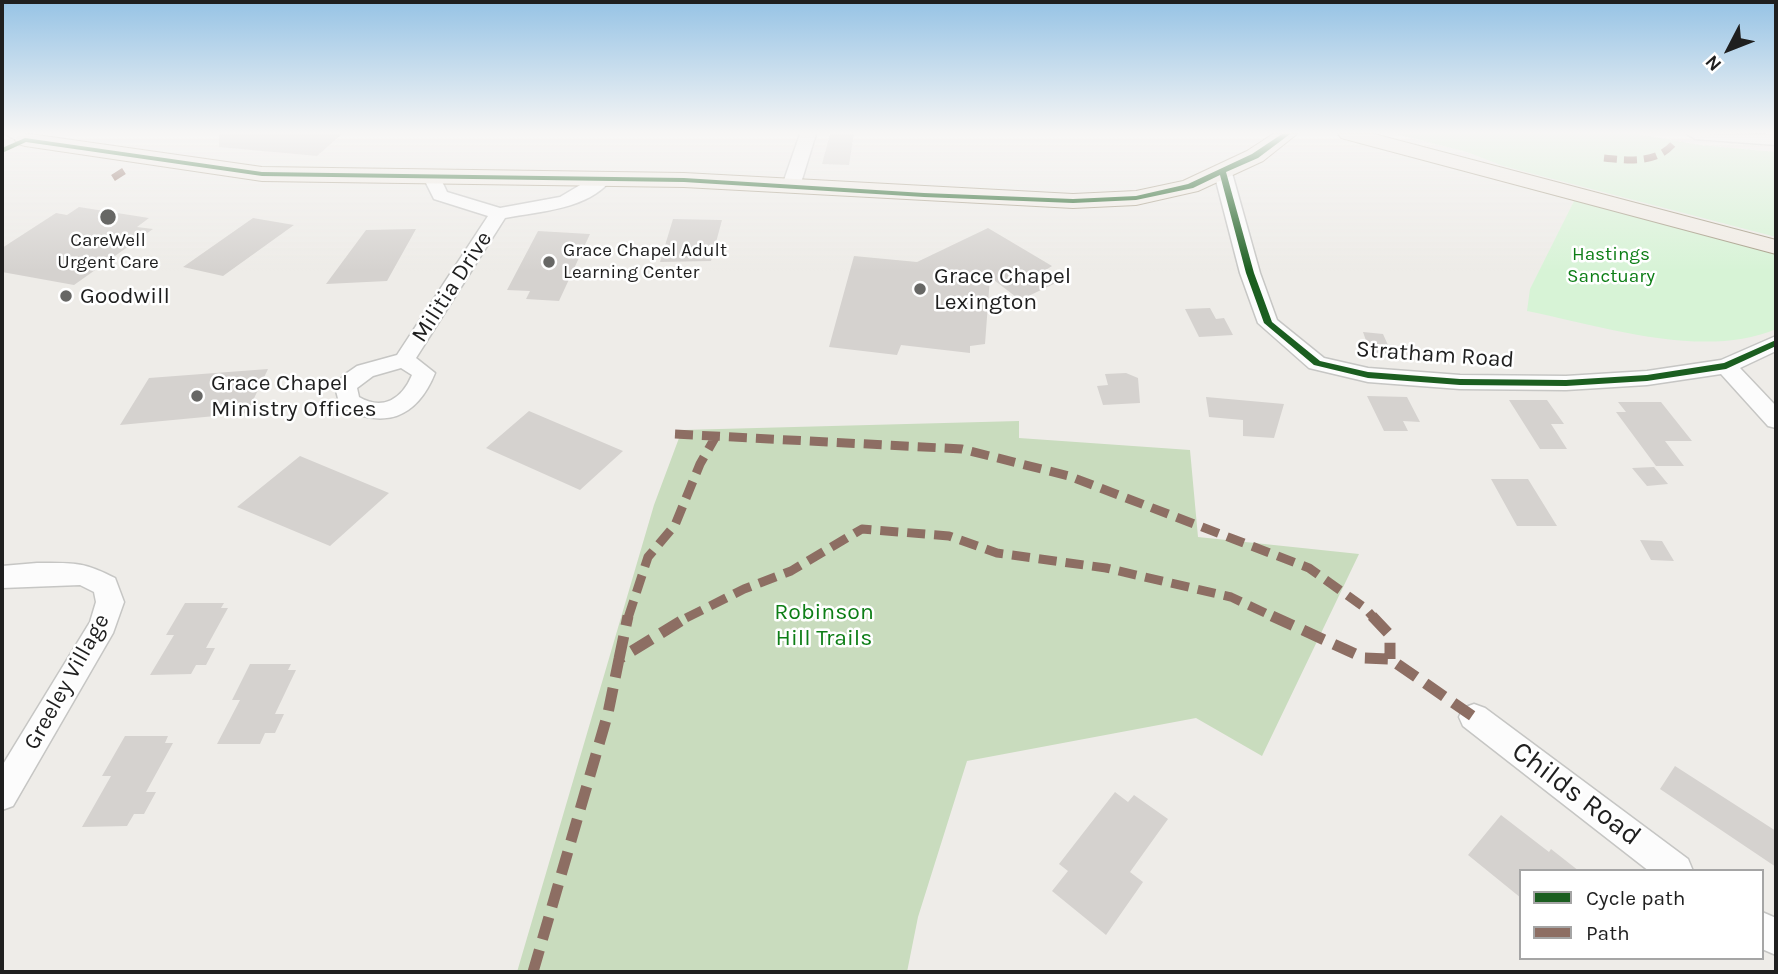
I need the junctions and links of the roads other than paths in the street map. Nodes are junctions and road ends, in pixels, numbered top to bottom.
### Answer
1 (433, 179) edge
2 (603, 179) edge
3 (615, 179) edge
4 (793, 179) edge
5 (1207, 179) edge
6 (1225, 179) edge
7 (1520, 179) edge
8 (791, 186) junction
9 (499, 214) junction
10 (1776, 247) edge
11 (1776, 342) edge
12 (404, 360) dead end
13 (1726, 366) junction
14 (1776, 420) edge
15 (2, 577) edge
16 (1474, 717) dead end
17 (2, 795) edge
18 (1673, 869) edge

1 - 9 street, Militia Drive
2 - 9 street, Militia Drive
3 - 8 main road
4 - 8 street
5 - 8 main road
6 - 13 street, Stratham Road
7 - 10 main road
9 - 12 street, Militia Drive
11 - 13 street, Stratham Road
13 - 14 street
15 - 17 street, Greeley Village
16 - 18 street, Childs Road

